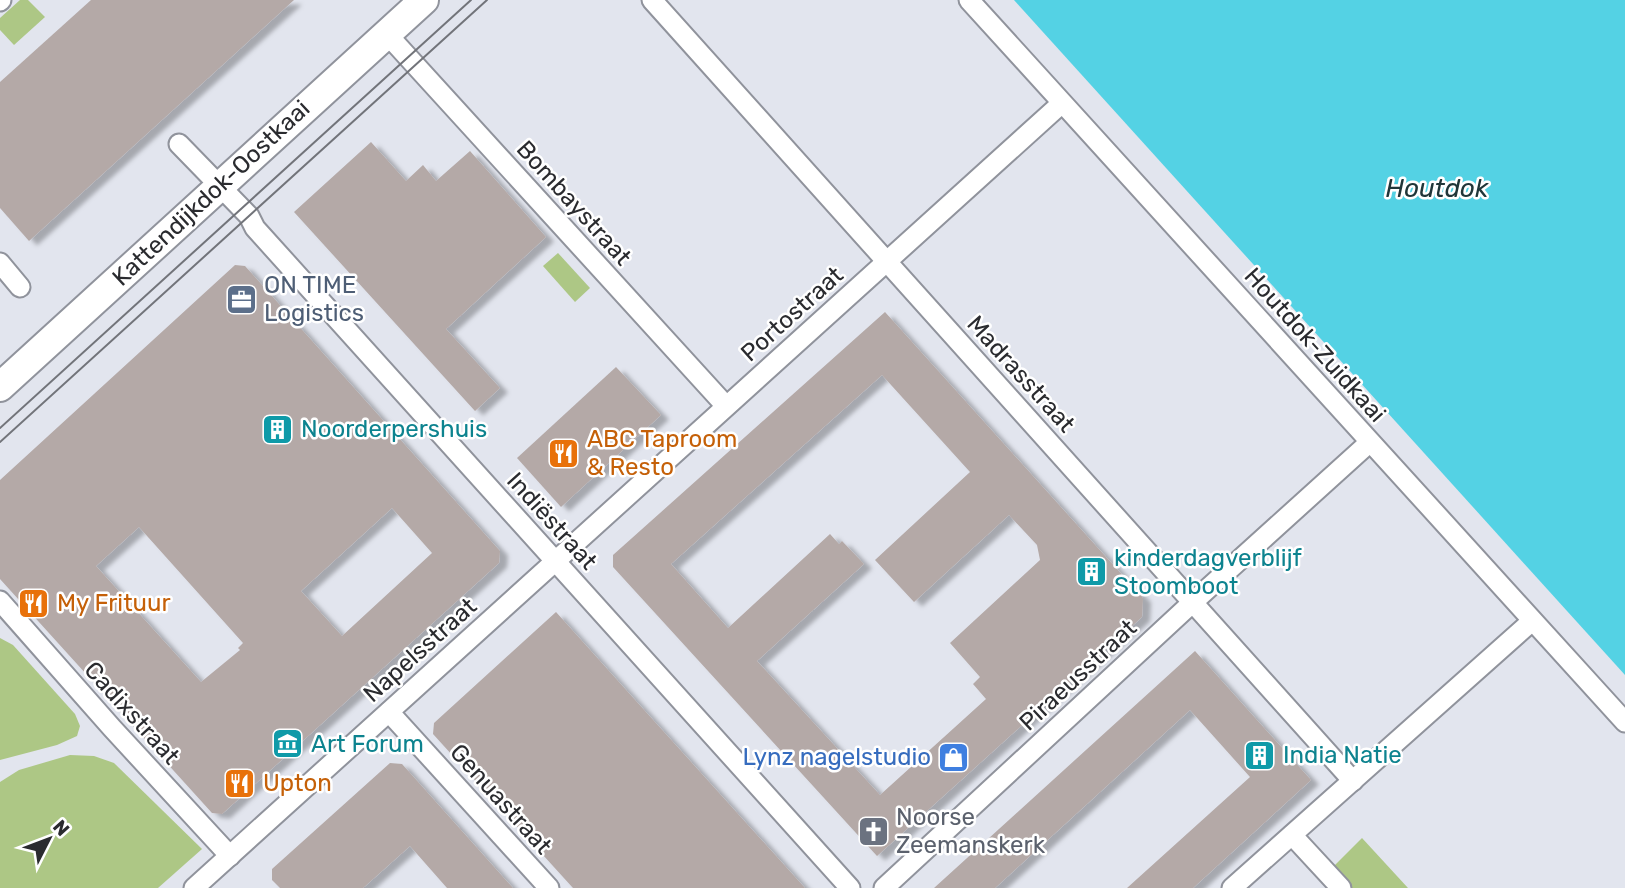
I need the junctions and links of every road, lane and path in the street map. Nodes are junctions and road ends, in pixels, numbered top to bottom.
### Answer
1 (424, 0) edge
2 (652, 0) edge
3 (969, 0) edge
4 (386, 33) junction
5 (1062, 103) junction
6 (179, 144) dead end
7 (218, 187) junction
8 (886, 262) junction
9 (0, 263) edge
10 (20, 287) dead end
11 (0, 387) edge
12 (726, 406) junction
13 (1370, 442) junction
14 (555, 561) junction
15 (0, 601) edge
16 (1193, 602) junction
17 (1532, 621) junction
18 (389, 712) junction
19 (1625, 722) edge
20 (1353, 781) junction
21 (1292, 835) junction
22 (230, 856) junction
23 (207, 884) edge
24 (549, 888) edge
25 (850, 888) edge
26 (884, 888) edge
27 (1232, 888) edge
28 (1340, 888) edge

1 - 4 street, Kattendijkdok-Oostkaai
2 - 8 street, Madrasstraat
3 - 5 street, Houtdok-Zuidkaai
4 - 7 street, Kattendijkdok-Oostkaai
4 - 12 street, Bombaystraat
5 - 8 street, Portostraat
5 - 13 street, Houtdok-Zuidkaai
6 - 7 street, Indiëstraat
7 - 11 street, Kattendijkdok-Oostkaai
7 - 14 street, Indiëstraat
8 - 12 street, Portostraat
8 - 16 street, Madrasstraat
9 - 10 street
12 - 14 street, Portostraat
13 - 16 street, Piraeusstraat
13 - 17 street, Houtdok-Zuidkaai
14 - 18 street, Napelsstraat
14 - 25 street, Indiëstraat
15 - 22 street, Cadixstraat
16 - 20 street, Madrasstraat
16 - 26 street, Piraeusstraat
17 - 19 street, Houtdok-Zuidkaai
17 - 20 street
18 - 22 street, Napelsstraat
18 - 24 street, Genuastraat
20 - 21 street
21 - 27 street
21 - 28 street
22 - 23 street, Napelsstraat

